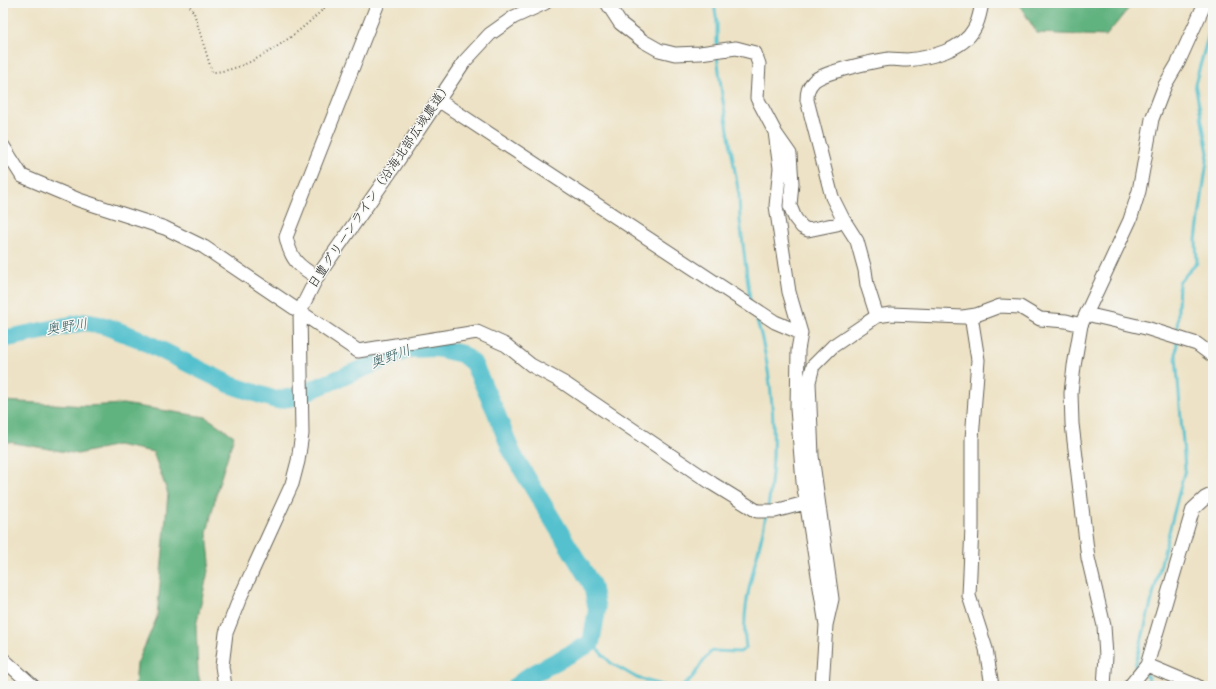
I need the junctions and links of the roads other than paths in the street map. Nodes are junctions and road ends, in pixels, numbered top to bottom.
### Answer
1 (378, 3) edge
2 (545, 3) edge
3 (607, 3) edge
4 (982, 3) edge
5 (1205, 3) edge
6 (438, 100) junction
7 (775, 132) junction
8 (3, 146) edge
9 (843, 219) junction
10 (317, 277) junction
11 (300, 311) junction
12 (878, 316) junction
13 (971, 316) junction
14 (1084, 320) junction
15 (801, 333) junction
16 (1213, 356) edge
17 (1213, 494) edge
18 (805, 503) junction
19 (826, 625) junction
20 (3, 659) edge
21 (1147, 665) junction
22 (33, 686) edge
23 (225, 686) edge
24 (822, 686) edge
25 (992, 686) edge
26 (1104, 686) edge
27 (1130, 686) edge
28 (1197, 686) edge

1 - 10 street
2 - 6 street, 日豊グリーンライン（沿海北部広域農道）
3 - 7 street
4 - 9 street
5 - 14 street
6 - 10 street, 日豊グリーンライン（沿海北部広域農道）
6 - 15 street
7 - 9 street
7 - 15 street
8 - 11 street
9 - 12 street
10 - 11 street, 日豊グリーンライン（沿海北部広域農道）
11 - 18 street
11 - 23 street, 日豊グリーンライン（沿海北部広域農道）
12 - 13 street
12 - 19 street
13 - 14 street
13 - 25 street
14 - 16 street
14 - 26 street
15 - 18 street
17 - 21 street
18 - 19 street
19 - 24 street
20 - 22 street
21 - 27 street
21 - 28 street

